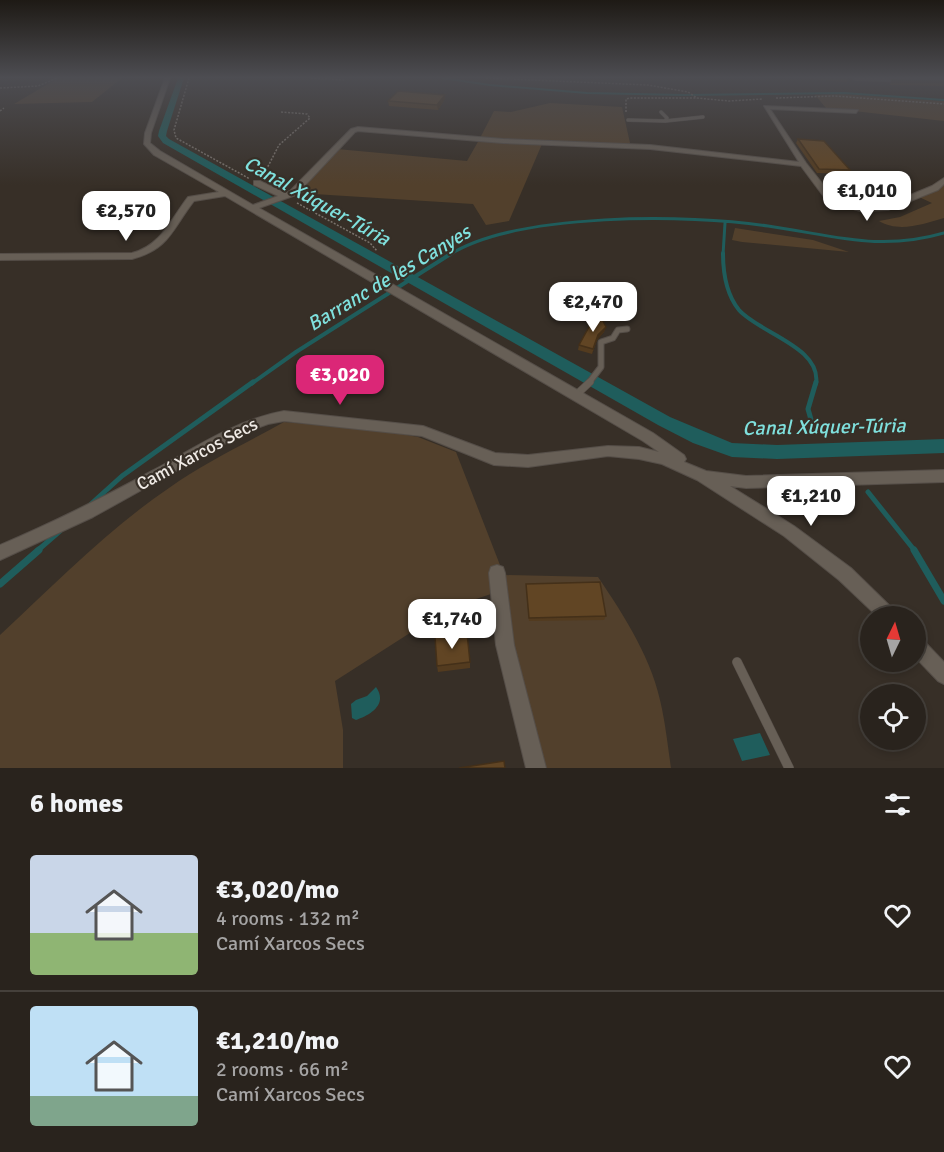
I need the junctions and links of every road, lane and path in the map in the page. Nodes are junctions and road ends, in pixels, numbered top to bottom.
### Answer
1 (155, 114) edge
2 (179, 114) edge
3 (305, 114) edge
4 (627, 114) edge
5 (663, 114) edge
6 (770, 114) edge
7 (703, 117) dead end
8 (628, 120) joint
9 (665, 120) junction
10 (802, 163) junction
11 (944, 180) edge
12 (258, 183) junction
13 (226, 193) junction
14 (282, 197) junction
15 (253, 208) junction
16 (377, 251) dead end
17 (0, 257) edge
18 (627, 329) dead end
19 (580, 391) junction
20 (702, 476) junction
21 (944, 476) edge
22 (0, 553) edge
23 (497, 573) dead end
24 (878, 606) edge
25 (926, 656) edge
26 (737, 662) dead end
27 (944, 675) edge
28 (536, 768) edge
29 (789, 768) edge

1 - 13 street
2 - 12 path
3 - 12 path
4 - 8 path
5 - 9 lane
6 - 10 street
7 - 9 lane
8 - 9 lane
10 - 11 street
10 - 14 street
12 - 14 street
13 - 15 street
13 - 17 street
14 - 15 street
14 - 16 path
15 - 19 street
18 - 19 lane
19 - 20 street
20 - 21 street
20 - 22 street, Camí Xarcos Secs
20 - 24 street, Camí Xarcos Secs
23 - 28 street
25 - 27 street
26 - 29 lane

